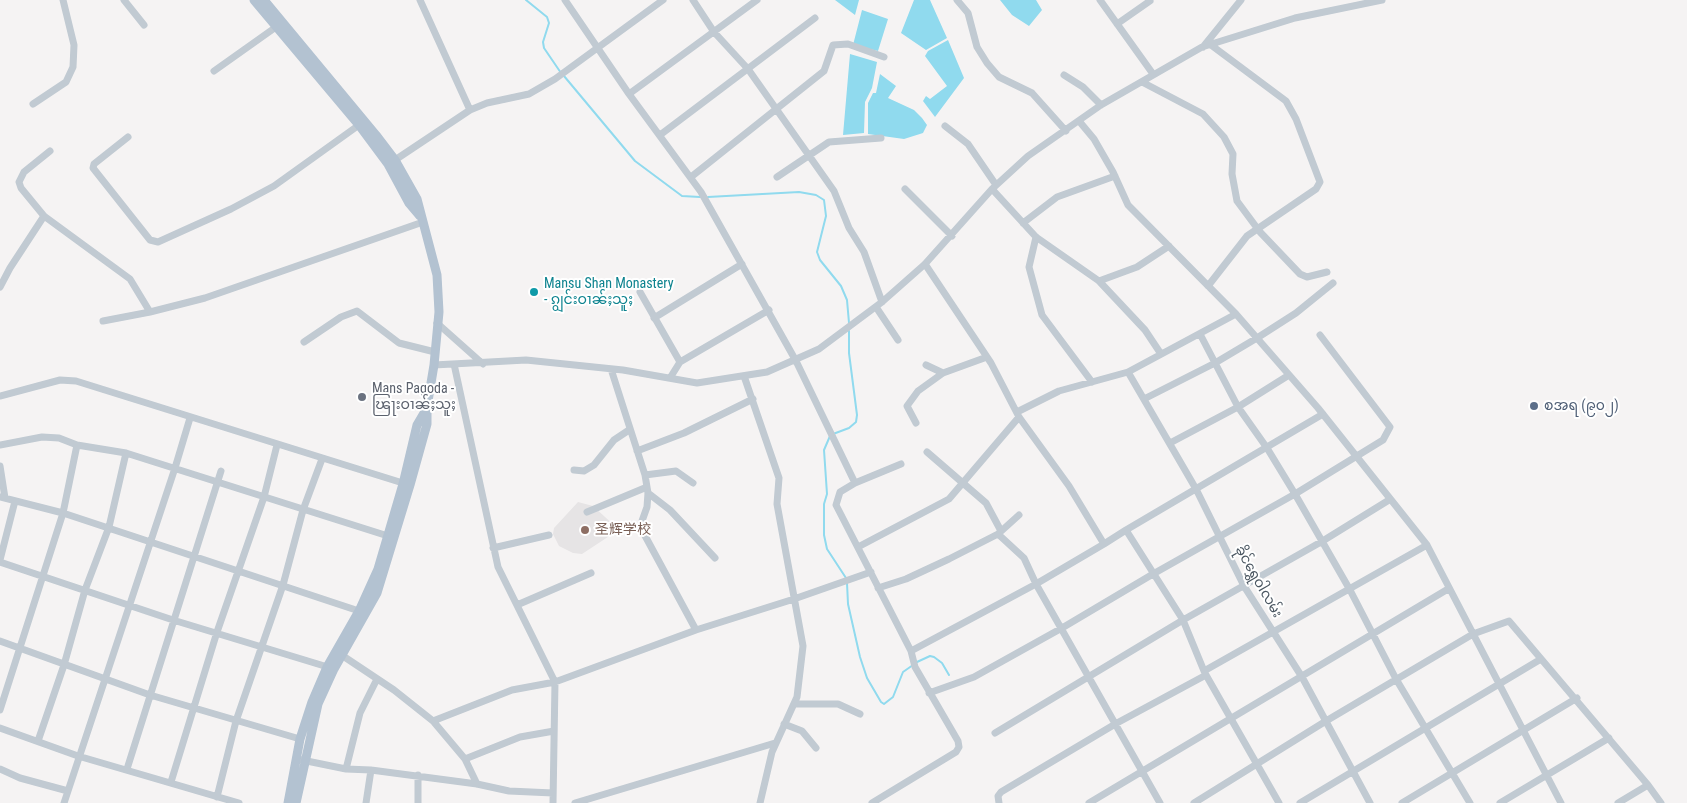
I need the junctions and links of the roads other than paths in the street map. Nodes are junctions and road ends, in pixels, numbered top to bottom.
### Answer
1 (63, 0) edge
2 (124, 0) edge
3 (254, 0) edge
4 (420, 0) edge
5 (565, 0) edge
6 (663, 0) edge
7 (693, 0) edge
8 (757, 0) edge
9 (957, 0) edge
10 (1241, 0) edge
11 (1382, 0) edge
12 (266, 1) edge
13 (1102, 1) edge
14 (1150, 2) dead end
15 (815, 18) dead end
16 (1117, 24) junction
17 (144, 25) dead end
18 (276, 27) junction
19 (714, 32) junction
20 (1211, 45) junction
21 (598, 48) junction
22 (1202, 48) junction
23 (884, 57) dead end
24 (748, 69) junction
25 (214, 71) dead end
26 (1152, 74) junction
27 (1064, 75) dead end
28 (1142, 82) junction
29 (629, 94) junction
30 (33, 104) dead end
31 (1101, 105) junction
32 (470, 110) junction
33 (776, 110) junction
34 (1079, 121) junction
35 (359, 126) junction
36 (945, 126) dead end
37 (1066, 132) junction
38 (660, 135) junction
39 (128, 137) dead end
40 (881, 138) dead end
41 (50, 151) dead end
42 (808, 154) junction
43 (395, 160) junction
44 (1115, 176) junction
45 (691, 177) junction
46 (778, 178) dead end
47 (994, 187) junction
48 (905, 189) dead end
49 (44, 216) junction
50 (422, 220) junction
51 (1023, 223) junction
52 (1258, 229) junction
53 (952, 236) junction
54 (1036, 237) junction
55 (1169, 246) junction
56 (742, 264) junction
57 (924, 264) junction
58 (1327, 272) dead end
59 (1100, 281) junction
60 (1334, 284) dead end
61 (1208, 286) junction
62 (0, 287) edge
63 (640, 292) dead end
64 (879, 304) junction
65 (768, 310) junction
66 (150, 312) junction
67 (1236, 314) junction
68 (654, 318) junction
69 (103, 320) dead end
70 (437, 323) junction
71 (1200, 334) junction
72 (1320, 335) dead end
73 (1257, 338) junction
74 (898, 340) dead end
75 (304, 342) dead end
76 (435, 352) junction
77 (1161, 354) junction
78 (987, 357) junction
79 (796, 361) junction
80 (680, 362) junction
81 (1215, 362) junction
82 (454, 364) junction
83 (483, 364) junction
84 (434, 365) junction
85 (926, 365) dead end
86 (611, 369) junction
87 (1128, 372) junction
88 (942, 373) junction
89 (1289, 375) junction
90 (744, 376) junction
91 (670, 378) junction
92 (1092, 382) junction
93 (0, 396) edge
94 (753, 399) junction
95 (1144, 399) junction
96 (1238, 407) junction
97 (1323, 414) junction
98 (1018, 415) junction
99 (190, 418) junction
100 (916, 423) dead end
101 (629, 430) junction
102 (1170, 443) junction
103 (0, 445) edge
104 (77, 445) junction
105 (277, 445) junction
106 (1267, 448) junction
107 (637, 451) junction
108 (927, 452) dead end
109 (126, 453) junction
110 (322, 458) junction
111 (1356, 458) junction
112 (901, 464) dead end
113 (0, 466) edge
114 (175, 468) junction
115 (574, 470) dead end
116 (221, 471) dead end
117 (645, 475) junction
118 (217, 482) junction
119 (964, 482) junction
120 (693, 483) dead end
121 (855, 483) junction
122 (407, 484) junction
123 (1196, 489) junction
124 (647, 490) junction
125 (1295, 494) junction
126 (264, 497) junction
127 (2, 498) edge
128 (1389, 500) junction
129 (15, 502) junction
130 (303, 510) junction
131 (587, 512) dead end
132 (63, 513) junction
133 (1019, 515) dead end
134 (109, 528) junction
135 (1126, 530) junction
136 (999, 532) junction
137 (388, 536) junction
138 (549, 536) dead end
139 (1218, 537) junction
140 (150, 542) junction
141 (1321, 542) junction
142 (1104, 544) junction
143 (1427, 545) junction
144 (858, 547) junction
145 (493, 548) junction
146 (195, 556) junction
147 (715, 558) dead end
148 (0, 561) edge
149 (238, 570) junction
150 (872, 572) junction
151 (591, 573) dead end
152 (1153, 574) junction
153 (42, 575) junction
154 (1036, 584) junction
155 (283, 585) junction
156 (1244, 586) junction
157 (878, 588) junction
158 (1448, 589) junction
159 (85, 590) junction
160 (1350, 590) junction
161 (794, 599) junction
162 (129, 604) junction
163 (516, 604) junction
164 (359, 610) junction
165 (173, 620) junction
166 (1183, 620) junction
167 (1062, 628) junction
168 (696, 630) junction
169 (217, 632) junction
170 (1273, 632) junction
171 (1472, 634) junction
172 (1373, 635) junction
173 (0, 641) edge
174 (263, 646) junction
175 (19, 649) junction
176 (911, 652) junction
177 (343, 656) junction
178 (1541, 659) junction
179 (64, 665) junction
180 (330, 668) junction
181 (1205, 673) junction
182 (1302, 677) junction
183 (106, 678) junction
184 (377, 678) junction
185 (1088, 678) junction
186 (1396, 679) junction
187 (555, 682) junction
188 (1499, 684) junction
189 (929, 693) junction
190 (150, 695) junction
191 (1577, 698) junction
192 (794, 704) junction
193 (194, 709) junction
194 (0, 710) edge
195 (860, 714) dead end
196 (1230, 718) junction
197 (236, 721) junction
198 (433, 721) junction
199 (1326, 721) junction
200 (1117, 723) junction
201 (784, 724) junction
202 (1426, 728) junction
203 (1, 730) edge
204 (1523, 730) junction
205 (554, 731) junction
206 (995, 733) dead end
207 (1609, 738) junction
208 (300, 739) junction
209 (38, 741) junction
210 (775, 743) junction
211 (816, 748) dead end
212 (78, 756) junction
213 (465, 759) junction
214 (300, 760) junction
215 (1257, 765) junction
216 (0, 769) edge
217 (127, 769) junction
218 (346, 769) junction
219 (371, 770) junction
220 (1142, 771) junction
221 (1352, 772) junction
222 (1453, 772) junction
223 (418, 775) junction
224 (1545, 776) junction
225 (170, 782) junction
226 (477, 784) junction
227 (1648, 785) junction
228 (68, 791) junction
229 (553, 793) junction
230 (217, 797) junction
231 (64, 803) edge
232 (239, 803) edge
233 (288, 803) edge
234 (296, 803) edge
235 (366, 803) edge
236 (418, 803) edge
237 (553, 803) edge
238 (575, 803) edge
239 (760, 803) edge
240 (872, 803) edge
241 (999, 803) edge
242 (1089, 803) edge
243 (1160, 803) edge
244 (1194, 803) edge
245 (1279, 803) edge
246 (1300, 803) edge
247 (1370, 803) edge
248 (1402, 803) edge
249 (1470, 803) edge
250 (1500, 803) edge
251 (1561, 803) edge
252 (1618, 803) edge
253 (1661, 803) edge

1 - 30 street
2 - 17 street
3 - 18 main road
4 - 32 street
5 - 21 street
6 - 21 street
7 - 19 street
8 - 19 street
9 - 37 street
10 - 22 street
11 - 20 street
12 - 43 main road
13 - 16 street
14 - 16 street
15 - 24 street
16 - 26 street
18 - 25 street
18 - 35 main road
19 - 24 street
19 - 29 street
20 - 22 street
20 - 52 street
21 - 29 street
21 - 32 street
22 - 26 street
23 - 33 street
24 - 33 street
24 - 38 street
26 - 28 street
27 - 31 street
28 - 31 street
28 - 52 street
29 - 38 street
31 - 34 street
32 - 43 street
33 - 42 street
33 - 45 street
34 - 37 street
34 - 44 street
35 - 39 street
35 - 50 main road
36 - 47 street
37 - 47 street
38 - 45 street
40 - 42 street
41 - 49 street
42 - 46 street
42 - 64 street
43 - 50 main road
44 - 51 street
44 - 55 street
45 - 56 street
47 - 51 street
47 - 53 street
48 - 53 street
49 - 62 street
49 - 66 street
50 - 66 street
50 - 70 main road
51 - 54 street
52 - 58 street
52 - 61 street
53 - 57 street
54 - 59 street
54 - 92 street
55 - 59 street
55 - 61 street
56 - 65 street
56 - 68 street
57 - 64 street
57 - 78 street
59 - 77 street
60 - 73 street
61 - 67 street
63 - 68 street
64 - 74 street
64 - 79 street
65 - 79 street
65 - 80 street
66 - 69 street
67 - 71 street
67 - 73 street
68 - 80 street
70 - 76 main road
70 - 83 street
71 - 77 street
71 - 81 street
72 - 111 street
73 - 81 street
73 - 89 street
75 - 76 street
76 - 84 main road
77 - 87 street
78 - 88 street
78 - 98 street
79 - 90 street
79 - 121 street
80 - 91 street
81 - 95 street
81 - 96 street
82 - 83 street
82 - 84 street
82 - 145 street
83 - 86 street
84 - 122 main road
85 - 88 street
86 - 91 street
86 - 101 street
87 - 92 street
87 - 95 street, ခိုင်ရွှေဝါလမ်း
88 - 100 street
89 - 96 street
89 - 97 street
90 - 91 street
90 - 94 street
92 - 98 street
93 - 99 street
94 - 107 street
94 - 161 street
95 - 102 street, ခိုင်ရွှေဝါလမ်း
96 - 102 street
96 - 106 street
97 - 106 street
97 - 111 street
98 - 119 street
98 - 142 street
99 - 105 street
99 - 114 street
101 - 107 street
101 - 115 street
102 - 123 street, ခိုင်ရွှေဝါလမ်း
103 - 104 street
104 - 109 street
104 - 132 street
105 - 110 street
105 - 126 street
106 - 123 street
106 - 125 street
107 - 117 street
108 - 119 street
109 - 114 street
109 - 134 street
110 - 122 street
110 - 130 street
111 - 125 street
111 - 128 street
112 - 121 street
113 - 127 street
114 - 118 street
114 - 140 street
116 - 118 street
117 - 120 street
117 - 124 street
118 - 126 street
118 - 146 street
119 - 136 street
119 - 144 street
121 - 144 street
122 - 137 main road
122 - 177 main road
123 - 135 street
123 - 139 street, ခိုင်ရွှေဝါလမ်း
124 - 131 street
124 - 147 street
124 - 168 street
125 - 139 street
125 - 141 street
126 - 130 street
126 - 149 street
127 - 129 street
128 - 141 street
128 - 143 street
129 - 132 street
129 - 148 street
130 - 137 street
130 - 155 street
132 - 134 street
132 - 153 street
133 - 136 street
134 - 140 street
134 - 159 street
135 - 142 street
135 - 152 street
136 - 154 street
136 - 157 street
137 - 164 main road
138 - 145 street
139 - 152 street
139 - 156 street, ခိုင်ရွှေဝါလမ်း
140 - 146 street
140 - 162 street
141 - 156 street
141 - 160 street
142 - 154 street
143 - 158 street
143 - 160 street
144 - 150 street
145 - 163 street
146 - 149 street
146 - 165 street
148 - 153 street
149 - 155 street
149 - 169 street
150 - 157 street
150 - 161 street
151 - 163 street
152 - 166 street
152 - 167 street
153 - 159 street
153 - 175 street
154 - 167 street
154 - 176 street
155 - 164 street
155 - 174 street
156 - 166 street
156 - 170 street, ခိုင်ရွှေဝါလမ်း
157 - 176 street
158 - 171 street
158 - 172 street
159 - 162 street
159 - 179 street
160 - 170 street
160 - 172 street
161 - 168 street
161 - 192 street
162 - 165 street
162 - 183 street
163 - 187 street
164 - 180 main road
165 - 169 street
165 - 190 street
166 - 181 street
166 - 185 street
167 - 185 street
167 - 189 street
168 - 187 street
169 - 174 street
169 - 193 street
170 - 181 street
170 - 182 street, ခိုင်ရွှေဝါလမ်း
171 - 178 street
171 - 186 street
171 - 188 street
172 - 182 street
172 - 186 street
173 - 175 street
174 - 180 street
174 - 197 street
175 - 179 street
175 - 194 street
176 - 189 street
177 - 180 main road
177 - 184 street
178 - 188 street
178 - 191 street
179 - 183 street
179 - 209 street
180 - 208 main road
180 - 214 main road
181 - 196 street
181 - 200 street
182 - 196 street
182 - 199 street, ခိုင်ရွှေဝါလမ်း
183 - 190 street
183 - 212 street
184 - 198 street
184 - 218 street
185 - 200 street
185 - 206 street
186 - 199 street
186 - 202 street
187 - 198 street
187 - 205 street
188 - 202 street
188 - 204 street
189 - 240 street
190 - 193 street
190 - 217 street
191 - 204 street
191 - 207 street
192 - 195 street
192 - 201 street
193 - 197 street
193 - 225 street
196 - 215 street
196 - 220 street
197 - 208 street
197 - 230 street
198 - 213 street
199 - 215 street
199 - 221 street, ခိုင်ရွှေဝါလမ်း
200 - 220 street
200 - 241 street
201 - 210 street
201 - 211 street
202 - 221 street
202 - 222 street
203 - 209 street
204 - 222 street
204 - 224 street
205 - 213 street
205 - 229 street
207 - 224 street
207 - 227 street
208 - 214 main road
209 - 212 street
210 - 238 street
210 - 239 street
212 - 217 street
212 - 228 street
213 - 226 street
214 - 218 street
214 - 233 main road
214 - 234 main road
215 - 244 street
215 - 245 street
216 - 228 street
217 - 225 street
218 - 219 street
219 - 223 street
219 - 235 street
220 - 242 street
220 - 243 street
221 - 246 street
221 - 247 street, ခိုင်ရွှေဝါလမ်း
222 - 248 street
222 - 249 street
223 - 226 street
223 - 236 street
224 - 250 street
224 - 251 street
225 - 230 street
226 - 229 street
227 - 252 street
227 - 253 street
228 - 231 street
229 - 237 street
230 - 232 street

